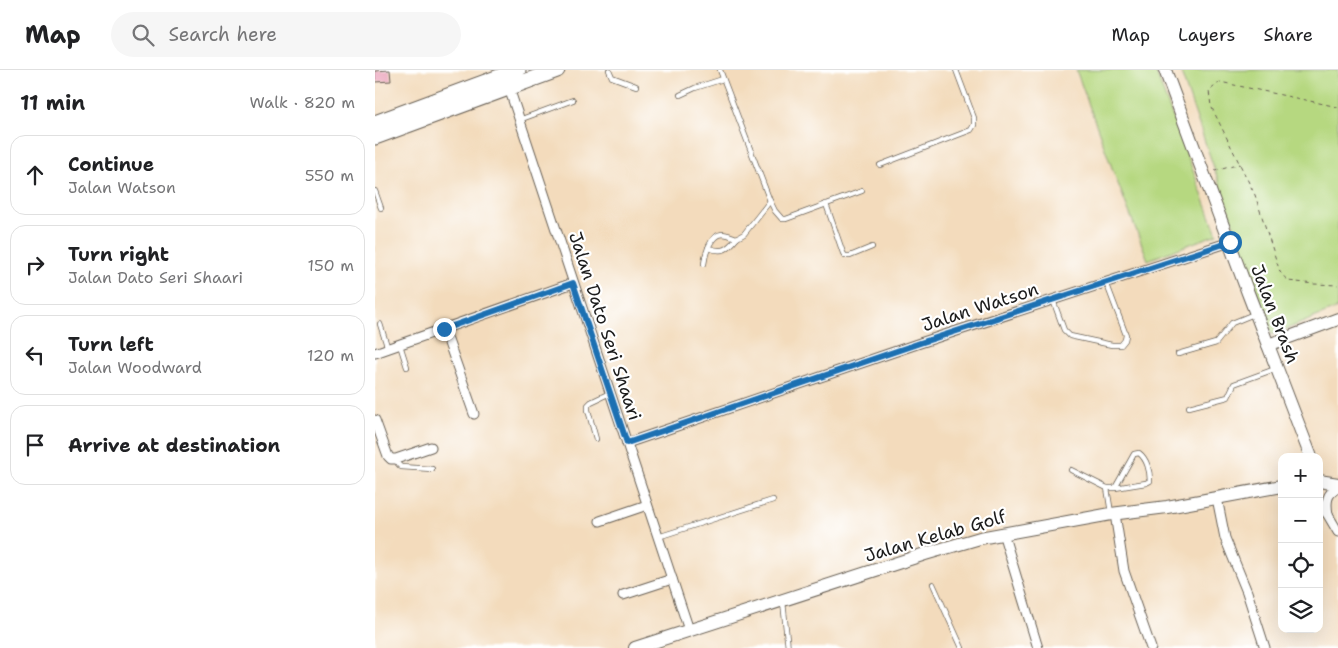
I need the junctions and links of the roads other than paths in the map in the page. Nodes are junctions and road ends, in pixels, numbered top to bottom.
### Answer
1 (518, 70) edge
2 (557, 70) edge
3 (609, 70) edge
4 (720, 70) edge
5 (956, 70) edge
6 (1165, 70) edge
7 (723, 79) junction
8 (636, 86) dead end
9 (509, 88) junction
10 (680, 95) dead end
11 (573, 100) dead end
12 (519, 120) junction
13 (375, 123) edge
14 (375, 138) edge
15 (880, 165) dead end
16 (375, 191) edge
17 (862, 191) dead end
18 (770, 201) junction
19 (826, 204) junction
20 (381, 208) dead end
21 (737, 238) junction
22 (1230, 242) junction
23 (872, 247) dead end
24 (708, 248) junction
25 (704, 264) dead end
26 (1107, 282) junction
27 (573, 283) junction
28 (1053, 300) junction
29 (1255, 313) junction
30 (1338, 319) edge
31 (380, 324) dead end
32 (444, 329) junction
33 (400, 344) junction
34 (1269, 345) junction
35 (388, 349) junction
36 (375, 353) edge
37 (1178, 354) dead end
38 (407, 367) dead end
39 (1277, 369) junction
40 (610, 393) junction
41 (1189, 407) dead end
42 (474, 414) dead end
43 (375, 420) edge
44 (596, 439) dead end
45 (627, 443) junction
46 (431, 447) dead end
47 (1309, 453) edge
48 (397, 459) junction
49 (431, 469) dead end
50 (1071, 470) dead end
51 (1323, 481) edge
52 (1338, 484) edge
53 (1278, 487) edge
54 (1107, 488) junction
55 (1115, 488) junction
56 (1338, 488) edge
57 (1217, 498) junction
58 (773, 500) dead end
59 (647, 505) junction
60 (1323, 509) edge
61 (1113, 514) junction
62 (1328, 515) junction
63 (600, 521) dead end
64 (1338, 532) edge
65 (1003, 534) junction
66 (658, 537) junction
67 (672, 579) junction
68 (933, 584) dead end
69 (623, 595) dead end
70 (783, 600) junction
71 (689, 630) junction
72 (635, 648) edge
73 (788, 648) edge
74 (961, 648) edge
75 (1038, 648) edge
76 (1151, 648) edge
77 (1265, 648) edge

1 - 13 main road
2 - 9 main road
3 - 8 lane
4 - 7 lane
5 - 15 lane
6 - 22 street, Jalan Brash
7 - 10 lane
7 - 18 lane
9 - 12 street, Jalan Dato Seri Shaari
9 - 14 main road
11 - 12 lane
12 - 27 street, Jalan Dato Seri Shaari
16 - 20 lane
17 - 19 lane
18 - 19 lane
18 - 21 lane
19 - 23 lane
21 - 24 lane
21 - 24 lane
22 - 26 street, Jalan Watson
22 - 29 street, Jalan Brash
24 - 25 lane
26 - 28 street, Jalan Watson
26 - 28 lane
27 - 32 street
27 - 40 street, Jalan Dato Seri Shaari
28 - 45 street, Jalan Watson
29 - 34 street, Jalan Brash
29 - 37 lane
30 - 34 street
31 - 35 lane
32 - 33 street
32 - 42 street
33 - 35 street
33 - 38 lane
34 - 39 street, Jalan Brash
35 - 36 street
39 - 41 lane
39 - 47 street, Jalan Brash
40 - 44 lane
40 - 45 street, Jalan Dato Seri Shaari
43 - 48 street
45 - 59 street, Jalan Dato Seri Shaari
46 - 48 street
48 - 49 lane
50 - 54 lane
51 - 52 street
53 - 57 street, Jalan Kelab Golf
54 - 55 lane
54 - 61 lane
55 - 55 lane
56 - 62 street
57 - 61 street, Jalan Kelab Golf
57 - 77 street
58 - 66 lane
59 - 63 street
59 - 66 street, Jalan Dato Seri Shaari
60 - 62 street
61 - 65 street, Jalan Kelab Golf
61 - 76 street
62 - 64 street
65 - 70 street, Jalan Kelab Golf
65 - 75 street
66 - 67 street, Jalan Dato Seri Shaari
67 - 69 street
67 - 71 street, Jalan Dato Seri Shaari
68 - 74 lane
70 - 71 street, Jalan Kelab Golf
70 - 73 lane
71 - 72 street, Jalan Kelab Golf

